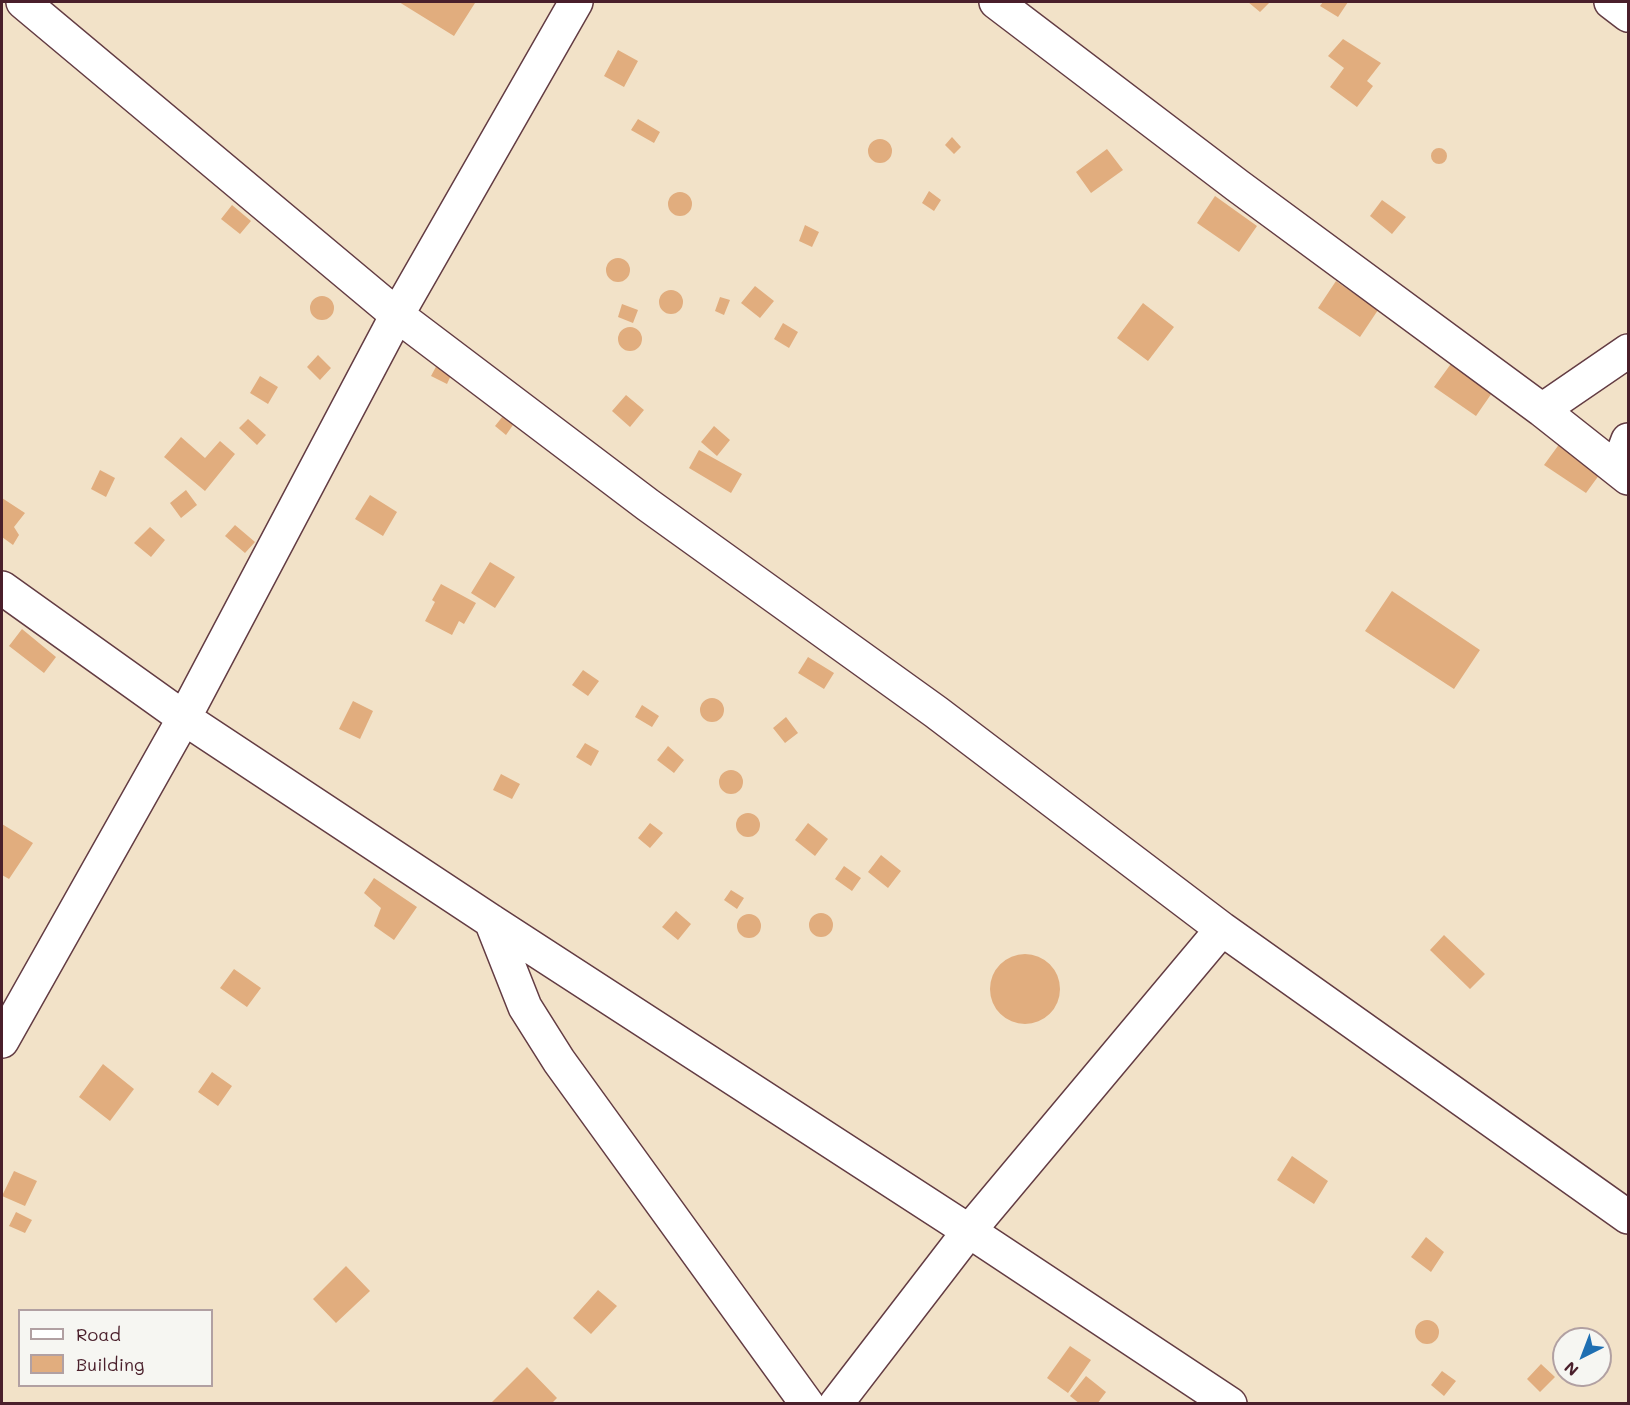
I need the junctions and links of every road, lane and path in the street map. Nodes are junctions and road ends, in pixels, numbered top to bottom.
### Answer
1 (23, 2) edge
2 (576, 2) edge
3 (996, 2) edge
4 (1611, 2) edge
5 (1629, 15) edge
6 (397, 315) junction
7 (1629, 351) edge
8 (1542, 410) junction
9 (1626, 463) edge
10 (2, 588) edge
11 (184, 718) junction
12 (491, 921) junction
13 (1222, 929) junction
14 (2, 1041) edge
15 (1629, 1217) edge
16 (969, 1231) junction
17 (807, 1404) edge
18 (836, 1404) edge
19 (1230, 1404) edge

1 - 6 street
2 - 6 street
3 - 8 street
4 - 5 street
6 - 11 street
6 - 13 street
7 - 8 street
8 - 9 street
10 - 11 street
11 - 12 street
11 - 14 street
12 - 16 street
12 - 17 street
13 - 15 street
13 - 16 street
16 - 18 street
16 - 19 street

